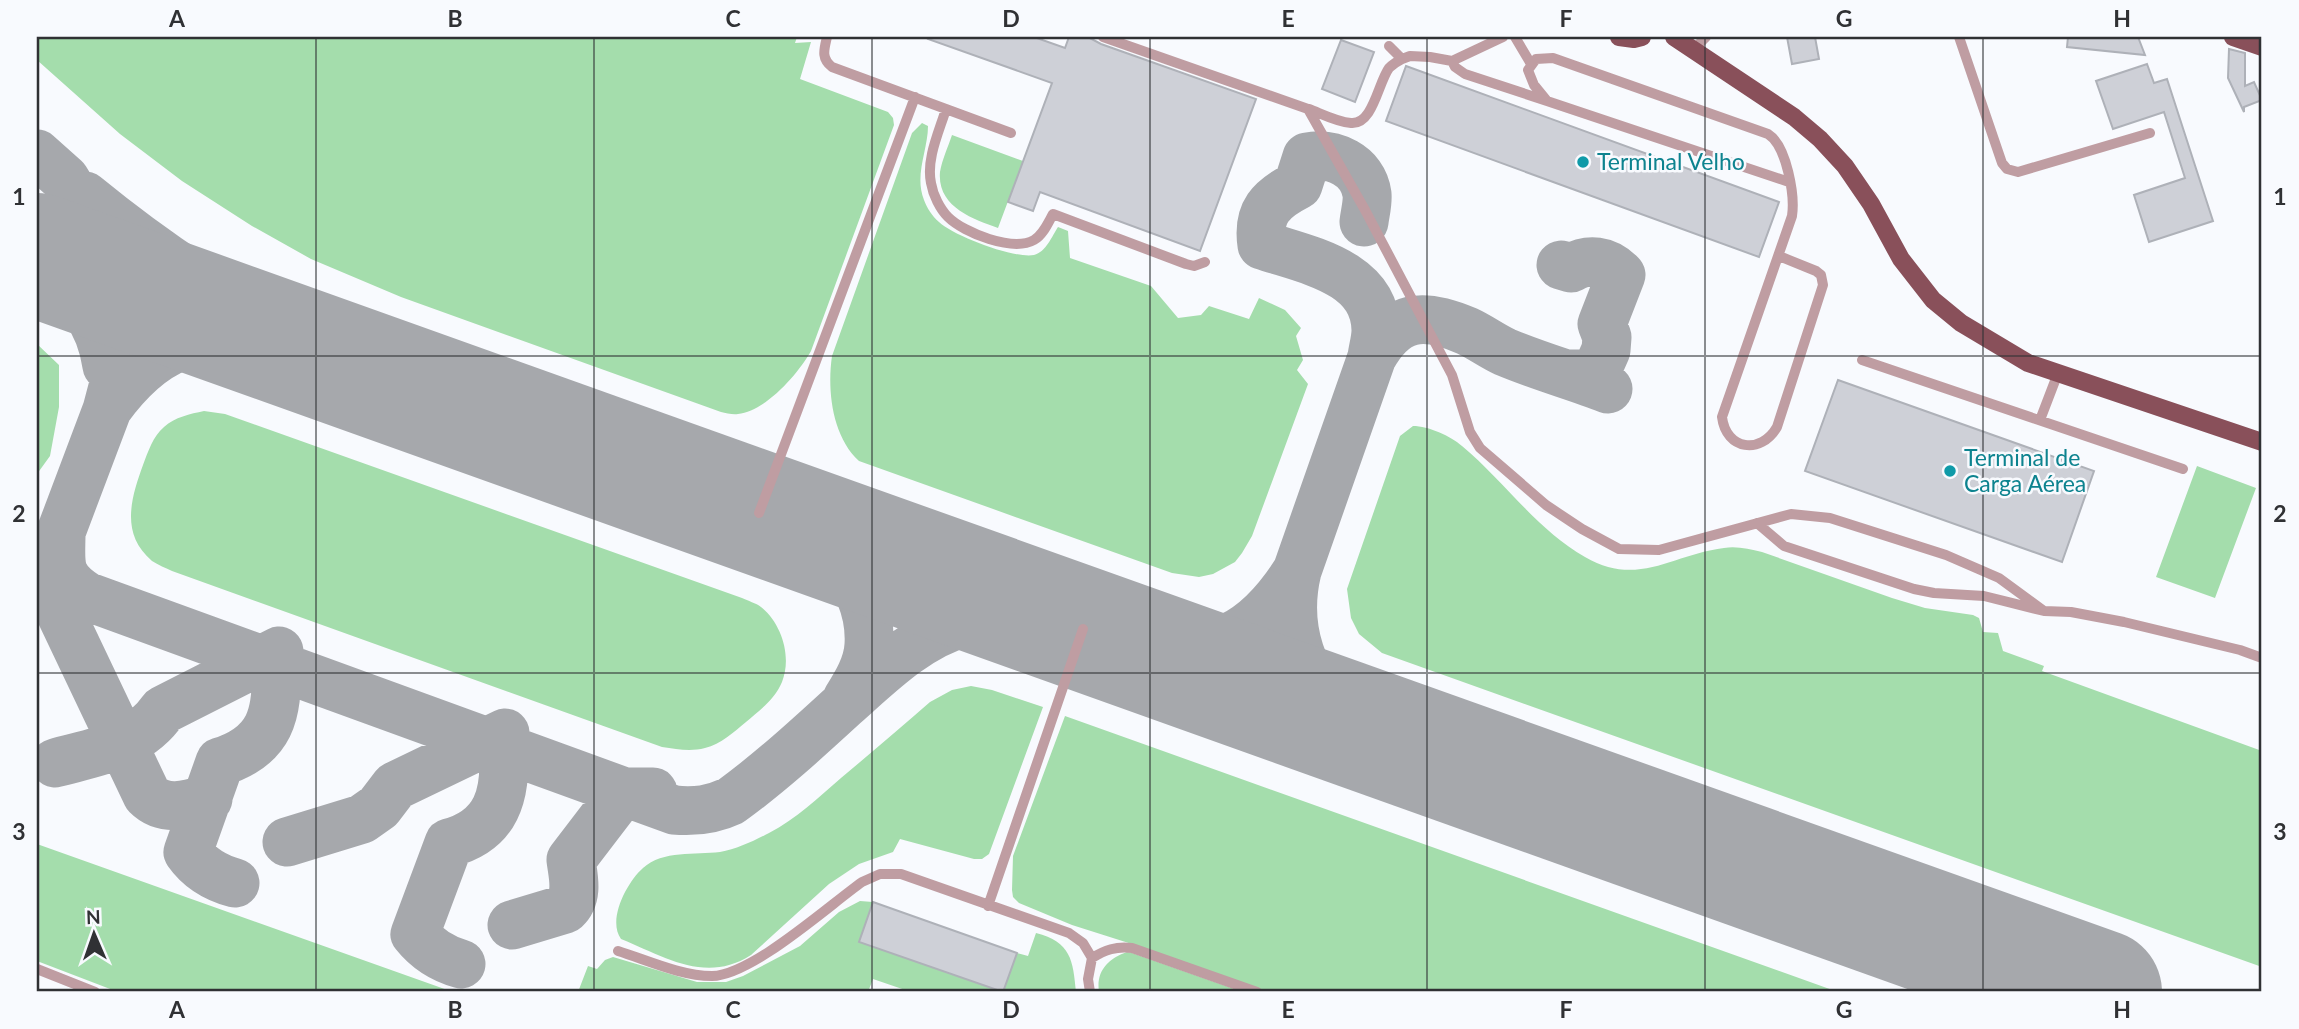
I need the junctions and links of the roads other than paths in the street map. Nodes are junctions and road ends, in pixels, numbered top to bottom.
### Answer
1 (827, 37) edge
2 (1103, 37) edge
3 (1503, 37) edge
4 (1515, 37) edge
5 (1619, 37) edge
6 (1642, 37) edge
7 (1674, 37) edge
8 (1706, 37) edge
9 (1959, 37) edge
10 (2232, 37) edge
11 (1390, 46) dead end
12 (2262, 47) edge
13 (1692, 51) junction
14 (1402, 59) junction
15 (1452, 61) junction
16 (1531, 64) junction
17 (915, 97) junction
18 (1547, 101) junction
19 (946, 109) junction
20 (1308, 109) junction
21 (1011, 133) dead end
22 (2150, 133) dead end
23 (1789, 182) junction
24 (1779, 256) junction
25 (1205, 262) dead end
26 (1862, 360) dead end
27 (2059, 373) junction
28 (2040, 420) junction
29 (2262, 442) edge
30 (2183, 469) dead end
31 (759, 513) dead end
32 (1757, 523) junction
33 (2043, 611) junction
34 (1083, 629) dead end
35 (2262, 658) edge
36 (988, 906) junction
37 (618, 951) dead end
38 (1092, 958) junction
39 (37, 970) edge
40 (95, 992) edge
41 (1090, 992) edge
42 (1257, 992) edge

1 - 17 lane
2 - 20 lane
3 - 15 lane
4 - 16 lane
5 - 6 main road
7 - 13 main road
8 - 13 lane
9 - 22 lane
10 - 12 main road
11 - 14 lane
13 - 27 main road
14 - 15 lane
14 - 20 lane
15 - 18 lane
16 - 18 lane
16 - 23 lane
17 - 19 lane
17 - 31 lane
18 - 23 lane
19 - 21 lane
19 - 25 lane
20 - 32 lane
23 - 24 lane
24 - 24 lane
26 - 28 lane
27 - 28 lane
27 - 29 main road
28 - 30 lane
32 - 33 lane
32 - 33 lane
33 - 35 lane
34 - 36 lane
36 - 37 lane
36 - 38 lane
38 - 41 lane
38 - 42 lane
39 - 40 lane

